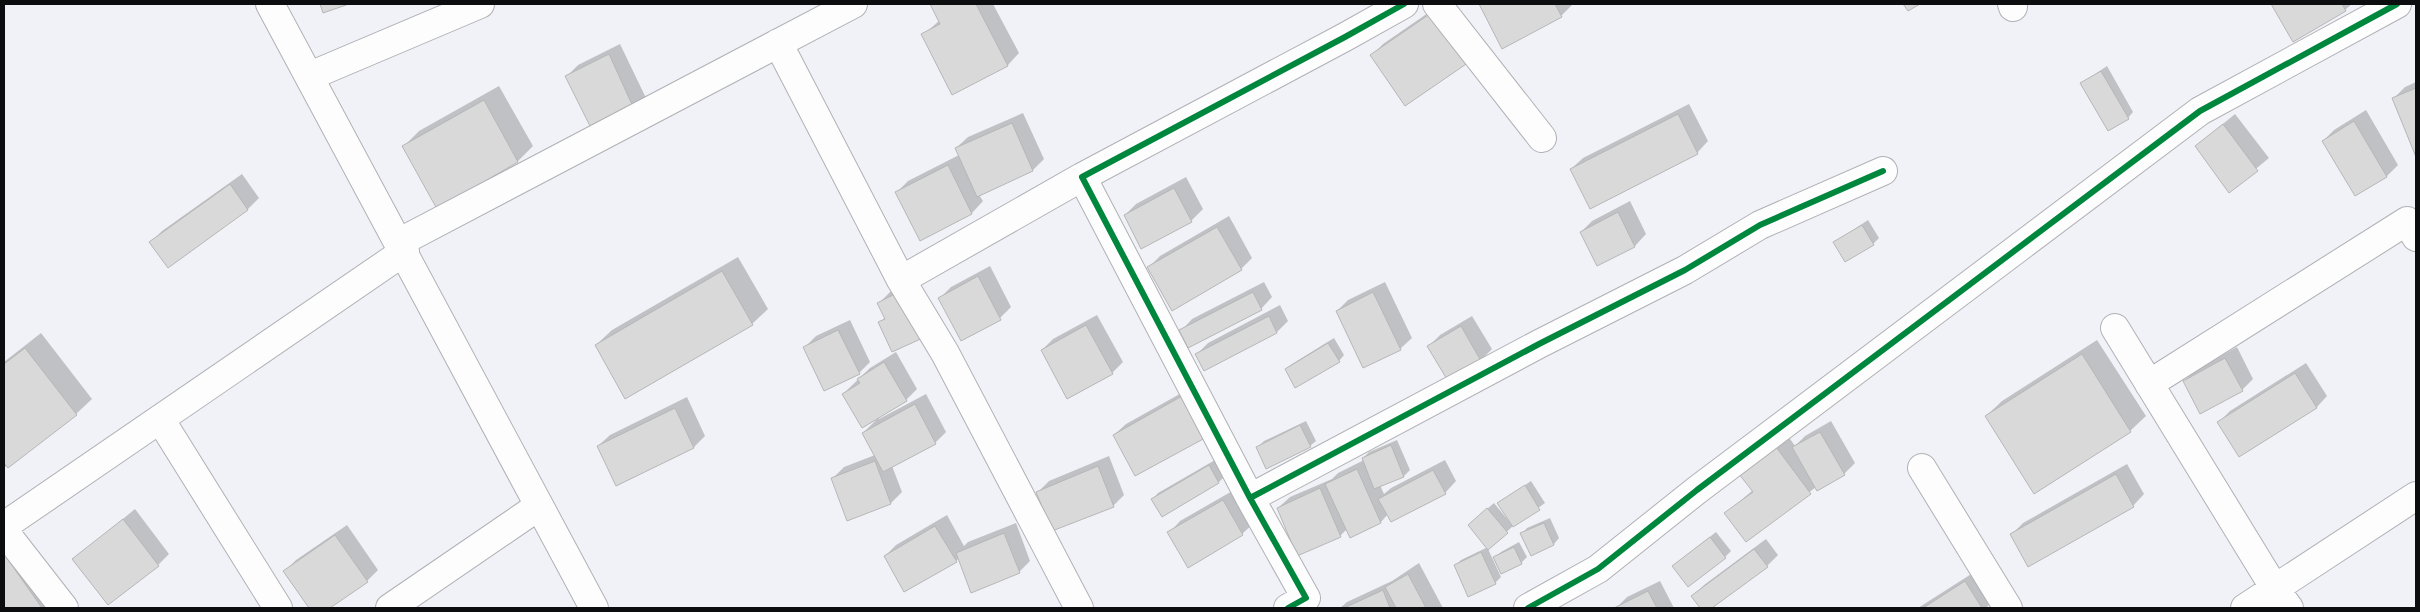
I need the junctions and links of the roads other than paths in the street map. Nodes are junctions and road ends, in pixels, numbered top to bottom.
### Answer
1 (270, 4) edge
2 (480, 4) edge
3 (852, 4) edge
4 (1404, 4) edge
5 (1437, 4) edge
6 (2397, 4) edge
7 (778, 43) junction
8 (310, 76) junction
9 (1542, 138) dead end
10 (1883, 171) dead end
11 (1082, 177) junction
12 (2416, 237) edge
13 (402, 247) junction
14 (901, 280) junction
15 (2115, 328) dead end
16 (2148, 384) junction
17 (160, 419) junction
18 (1922, 468) dead end
19 (2416, 496) edge
20 (1250, 498) junction
21 (539, 506) junction
22 (4, 526) edge
23 (4, 531) edge
24 (2282, 599) edge
25 (1302, 605) edge
26 (64, 608) edge
27 (278, 608) edge
28 (390, 608) edge
29 (594, 608) edge
30 (1079, 608) edge
31 (1528, 608) edge
32 (2008, 608) edge
33 (2245, 608) edge

1 - 8 street
2 - 8 street
3 - 7 street
4 - 11 street
5 - 9 street
6 - 31 street
7 - 13 street
7 - 14 street
8 - 13 street
10 - 20 street
11 - 14 street
11 - 20 street
12 - 16 street
13 - 17 street
13 - 21 street
14 - 30 street
15 - 16 street
16 - 24 street
17 - 22 street
17 - 27 street
18 - 32 street
19 - 24 street
20 - 25 street
21 - 28 street
21 - 29 street
23 - 26 street
24 - 33 street

